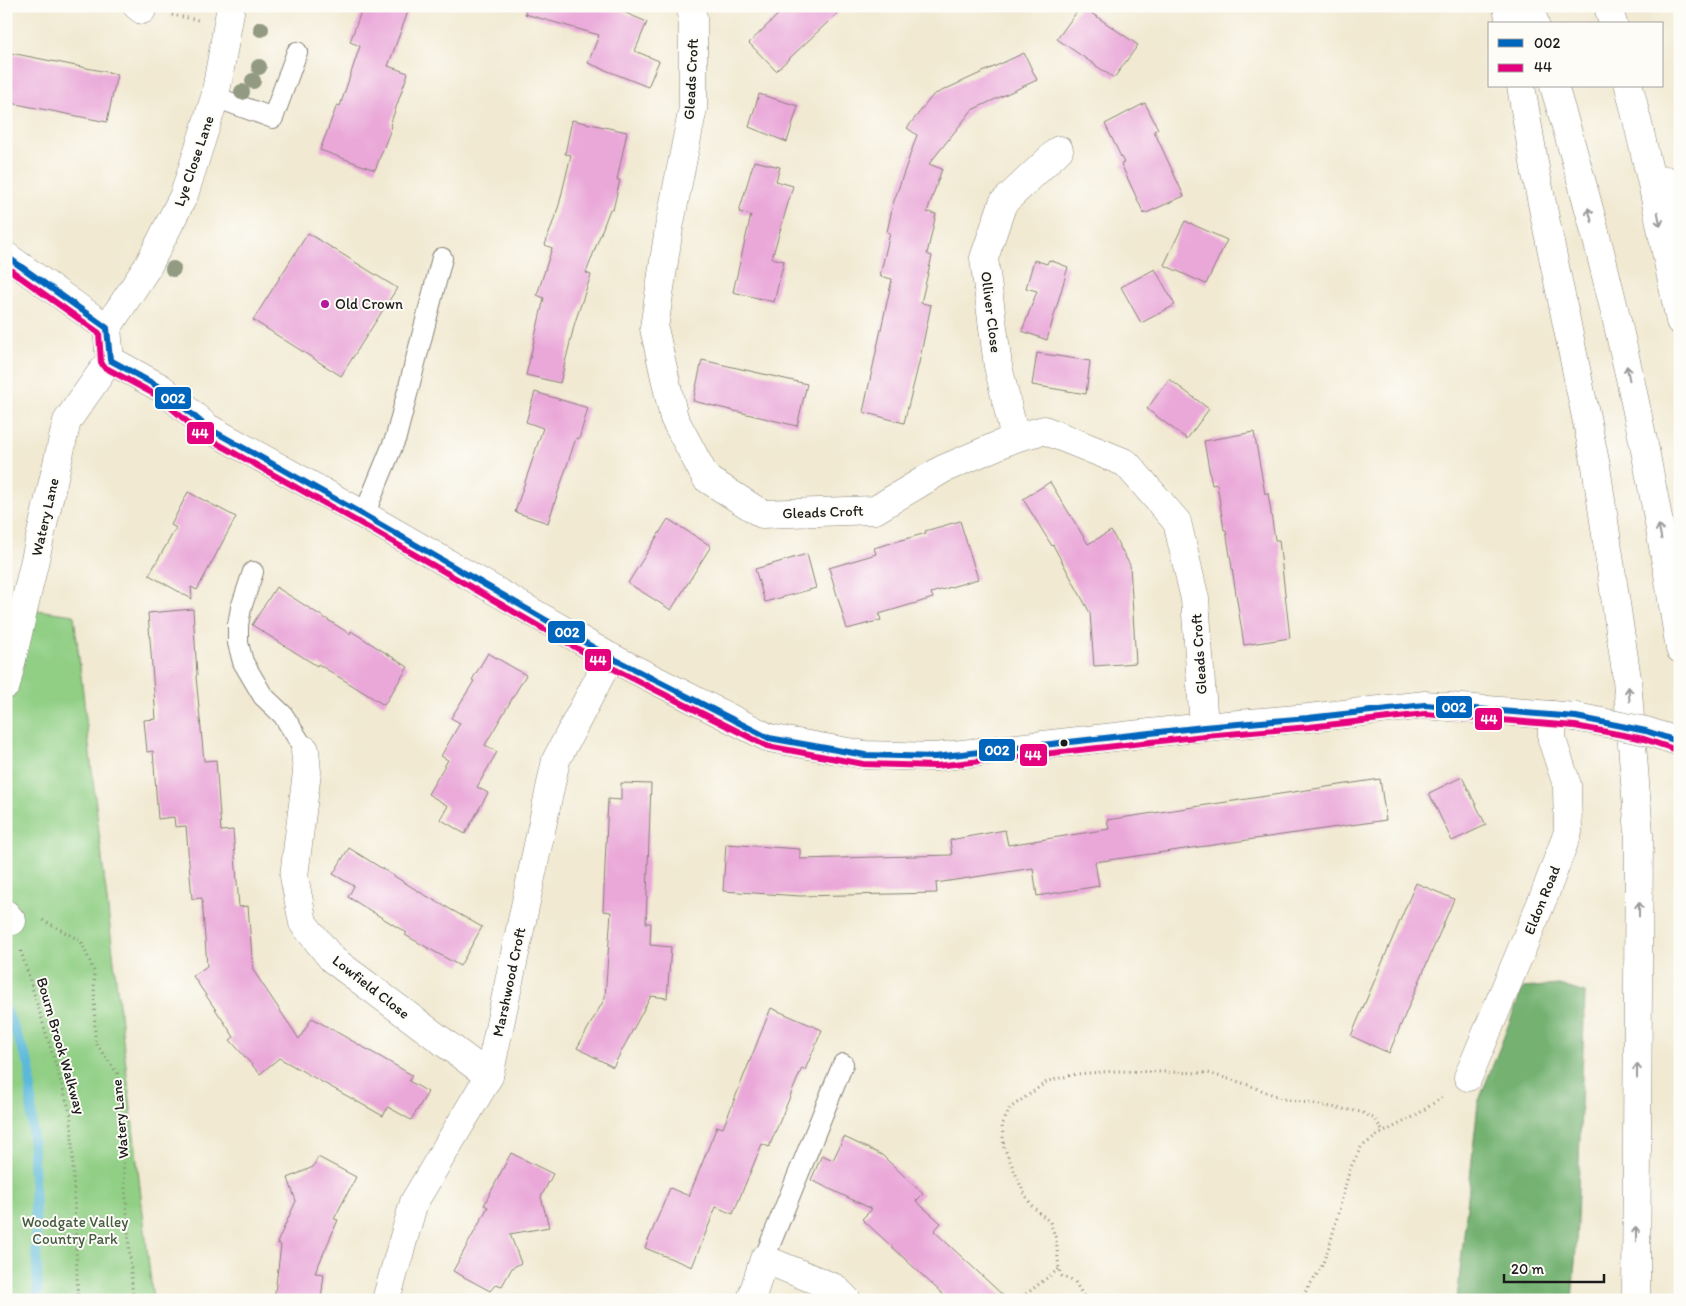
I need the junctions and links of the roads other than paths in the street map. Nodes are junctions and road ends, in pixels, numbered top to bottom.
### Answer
1 (690, 6) edge
2 (1507, 6) edge
3 (1530, 6) edge
4 (1608, 6) edge
5 (229, 16) edge
6 (1510, 22) edge
7 (1534, 22) edge
8 (1612, 22) edge
9 (297, 52) dead end
10 (1521, 88) edge
11 (1555, 88) edge
12 (1629, 88) edge
13 (1635, 88) edge
14 (215, 97) junction
15 (1059, 150) dead end
16 (1680, 221) edge
17 (6, 256) edge
18 (442, 258) dead end
19 (1680, 321) edge
20 (107, 328) junction
21 (110, 360) junction
22 (1014, 438) junction
23 (364, 515) junction
24 (254, 572) dead end
25 (1680, 649) edge
26 (610, 657) junction
27 (6, 685) edge
28 (1564, 716) junction
29 (1204, 727) junction
30 (1680, 742) edge
31 (305, 750) joint
32 (843, 1064) dead end
33 (489, 1076) junction
34 (1468, 1077) road end
35 (764, 1259) junction
36 (386, 1300) edge
37 (751, 1300) edge
38 (847, 1300) edge
39 (1636, 1300) edge

1 - 22 main road, Gleads Croft
2 - 6 main road
3 - 7 main road
4 - 8 main road
5 - 14 main road, Lye Close Lane
9 - 14 lane
39 -> 10 main road
25 -> 11 main road
12 -> 19 main road
13 - 16 main road
14 - 20 main road, Lye Close Lane
15 - 22 main road, Olliver Close
17 - 20 main road
18 - 23 lane
20 - 21 main road
21 - 23 main road
21 - 27 main road, Watery Lane
22 - 29 main road, Gleads Croft
23 - 26 main road
24 - 31 lane
26 - 29 main road
26 - 33 main road, Marshwood Croft
28 - 29 main road
28 - 30 main road, bridge
28 - 34 main road, Eldon Road
31 - 33 main road, Lowfield Close
32 - 35 lane
33 - 36 main road, Marshwood Croft
35 - 37 main road
35 - 38 main road

